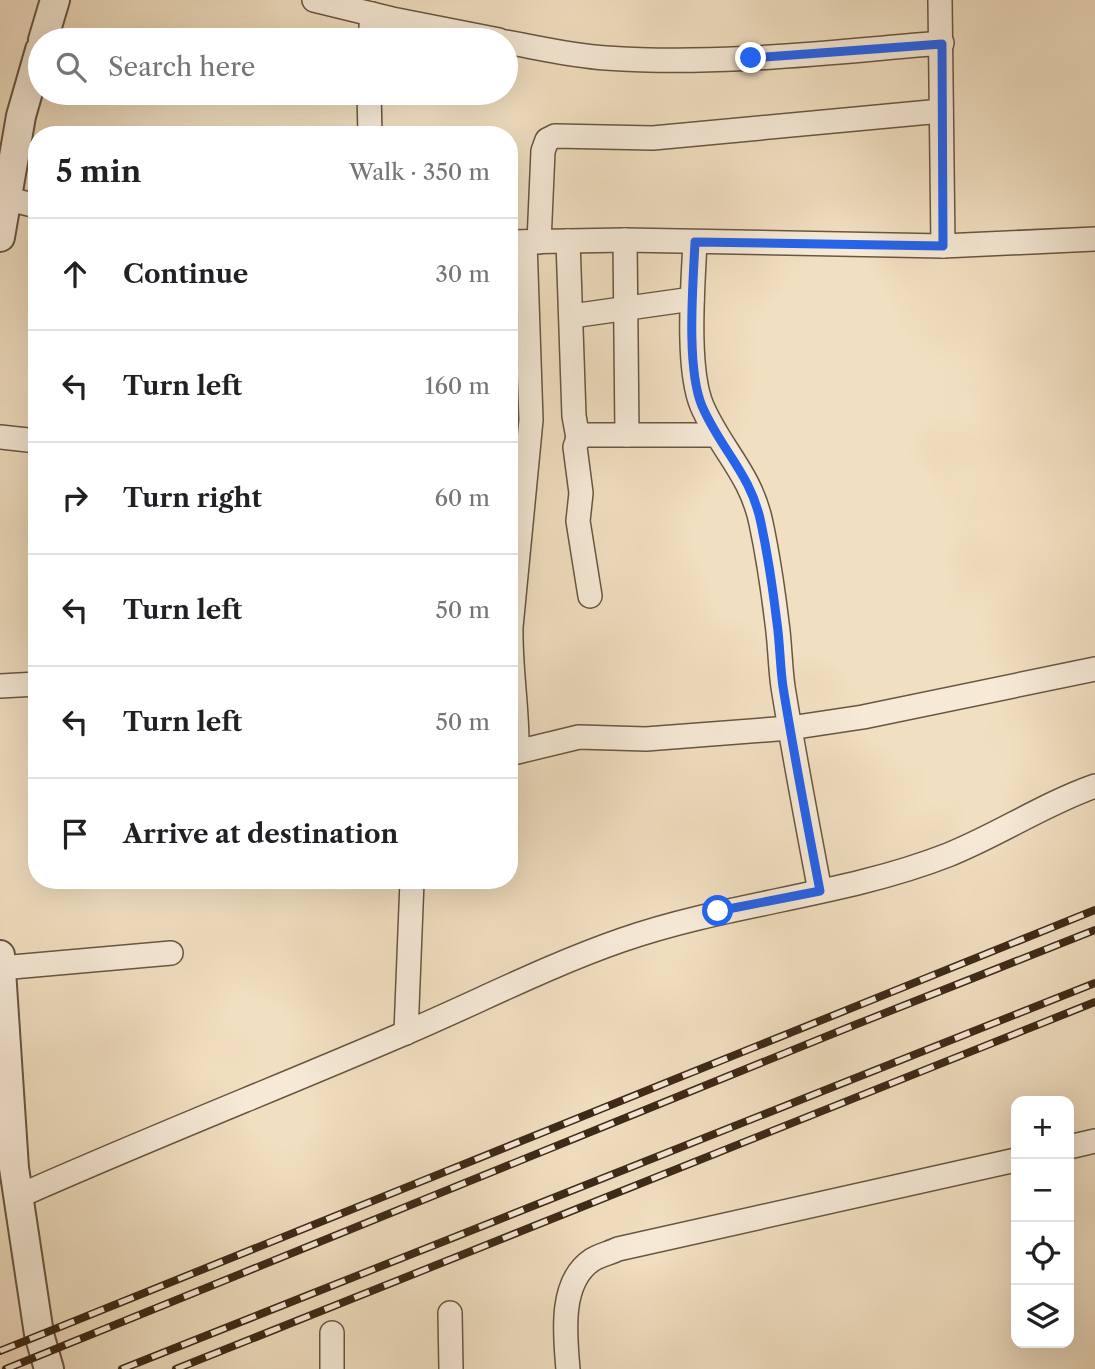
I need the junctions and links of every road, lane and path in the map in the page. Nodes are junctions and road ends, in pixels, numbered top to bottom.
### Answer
1 (55, 0) edge
2 (314, 0) edge
3 (940, 0) edge
4 (385, 11) edge
5 (47, 28) edge
6 (376, 28) edge
7 (452, 28) edge
8 (518, 43) edge
9 (942, 44) junction
10 (28, 76) edge
11 (369, 105) edge
12 (941, 111) junction
13 (11, 113) edge
14 (370, 126) edge
15 (3, 197) edge
16 (28, 204) edge
17 (0, 237) edge
18 (1095, 239) edge
19 (625, 240) junction
20 (568, 241) junction
21 (524, 242) edge
22 (695, 242) junction
23 (943, 246) junction
24 (692, 299) junction
25 (624, 307) junction
26 (572, 316) junction
27 (627, 435) junction
28 (716, 435) junction
29 (0, 437) edge
30 (578, 438) junction
31 (28, 440) edge
32 (518, 555) edge
33 (590, 596) dead end
34 (1095, 669) edge
35 (28, 685) edge
36 (0, 687) edge
37 (790, 728) junction
38 (518, 751) edge
39 (1095, 786) edge
40 (412, 889) edge
41 (820, 891) junction
42 (171, 953) dead end
43 (0, 955) edge
44 (1, 968) edge
45 (406, 1033) junction
46 (1095, 1141) edge
47 (1074, 1146) edge
48 (1011, 1161) edge
49 (17, 1197) junction
50 (450, 1313) dead end
51 (332, 1333) dead end
52 (49, 1369) edge
53 (332, 1369) edge
54 (450, 1369) edge
55 (568, 1369) edge

1 - 5 street
2 - 4 street
3 - 9 street
4 - 6 street
4 - 7 street
8 - 9 street
9 - 12 street
10 - 13 street
11 - 14 street
12 - 21 street
12 - 23 street
13 - 15 street
15 - 16 street
15 - 17 street
18 - 23 street
19 - 20 street
19 - 22 street
19 - 25 street
20 - 21 street
20 - 26 street
21 - 32 street
22 - 23 street
22 - 24 street
24 - 25 street
24 - 28 street
25 - 26 street
25 - 27 street
26 - 30 street
27 - 28 street
27 - 30 street
28 - 37 street
29 - 31 street
30 - 33 street
34 - 37 street
35 - 36 street
37 - 38 street
37 - 41 street
39 - 41 street
40 - 45 street
41 - 45 street
42 - 44 street
43 - 44 street
44 - 49 street
45 - 49 street
46 - 47 street
48 - 55 street
49 - 52 street
50 - 54 street
51 - 53 street

